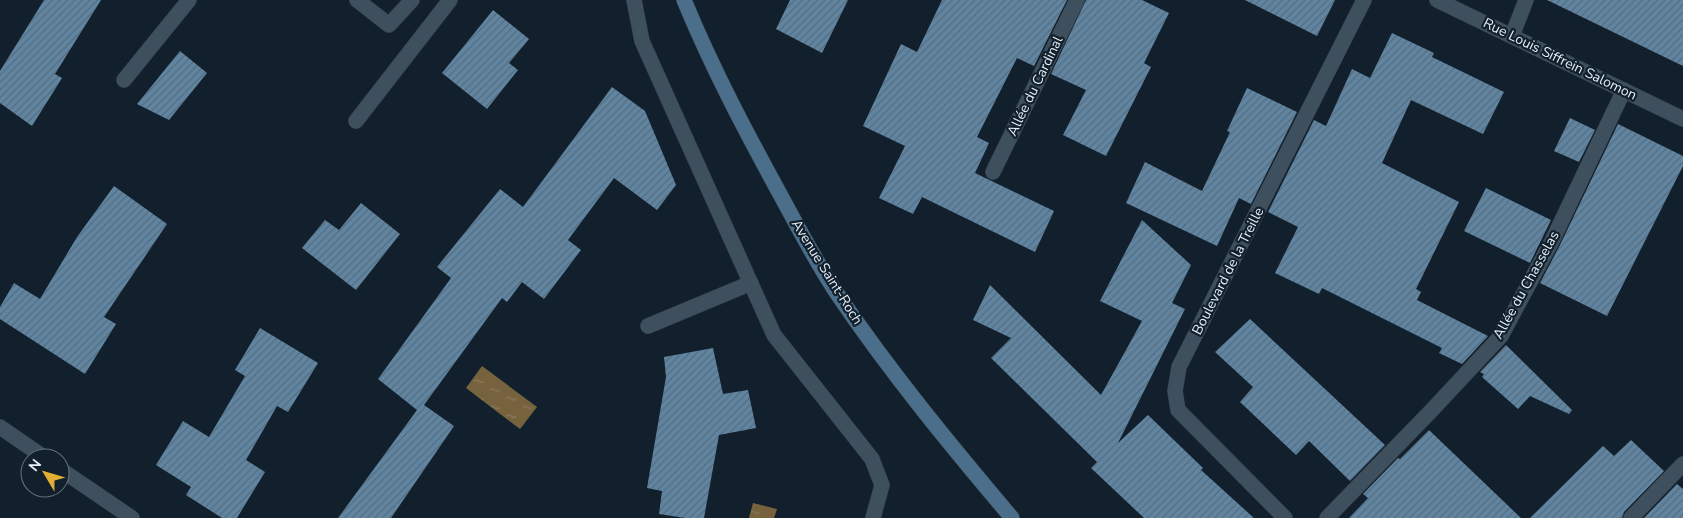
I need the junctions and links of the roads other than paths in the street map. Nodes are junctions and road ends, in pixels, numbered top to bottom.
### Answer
1 (188, 0) edge
2 (357, 0) edge
3 (412, 0) edge
4 (450, 0) edge
5 (634, 0) edge
6 (684, 0) edge
7 (1077, 0) edge
8 (1364, 0) edge
9 (1437, 0) edge
10 (1526, 0) edge
11 (1512, 36) junction
12 (124, 80) dead end
13 (1624, 90) junction
14 (1683, 119) edge
15 (356, 122) dead end
16 (993, 172) dead end
17 (751, 283) junction
18 (648, 326) dead end
19 (0, 427) edge
20 (30, 448) edge
21 (1683, 464) edge
22 (70, 476) edge
23 (132, 518) edge
24 (873, 518) edge
25 (1012, 518) edge
26 (1285, 518) edge
27 (1327, 518) edge
28 (1631, 518) edge

1 - 12 street
2 - 3 street
4 - 15 street
5 - 17 street
6 - 25 main road, Avenue Saint-Roch
7 - 16 street, Allée du Cardinal
8 - 26 street, Boulevard de la Treille
9 - 11 street, Rue Louis Siffrein Salomon
10 - 11 street
11 - 13 street, Rue Louis Siffrein Salomon
13 - 14 street, Rue Louis Siffrein Salomon
13 - 27 street, Allée du Chasselas
17 - 18 street
17 - 24 street
19 - 20 street
21 - 28 street
22 - 23 street

